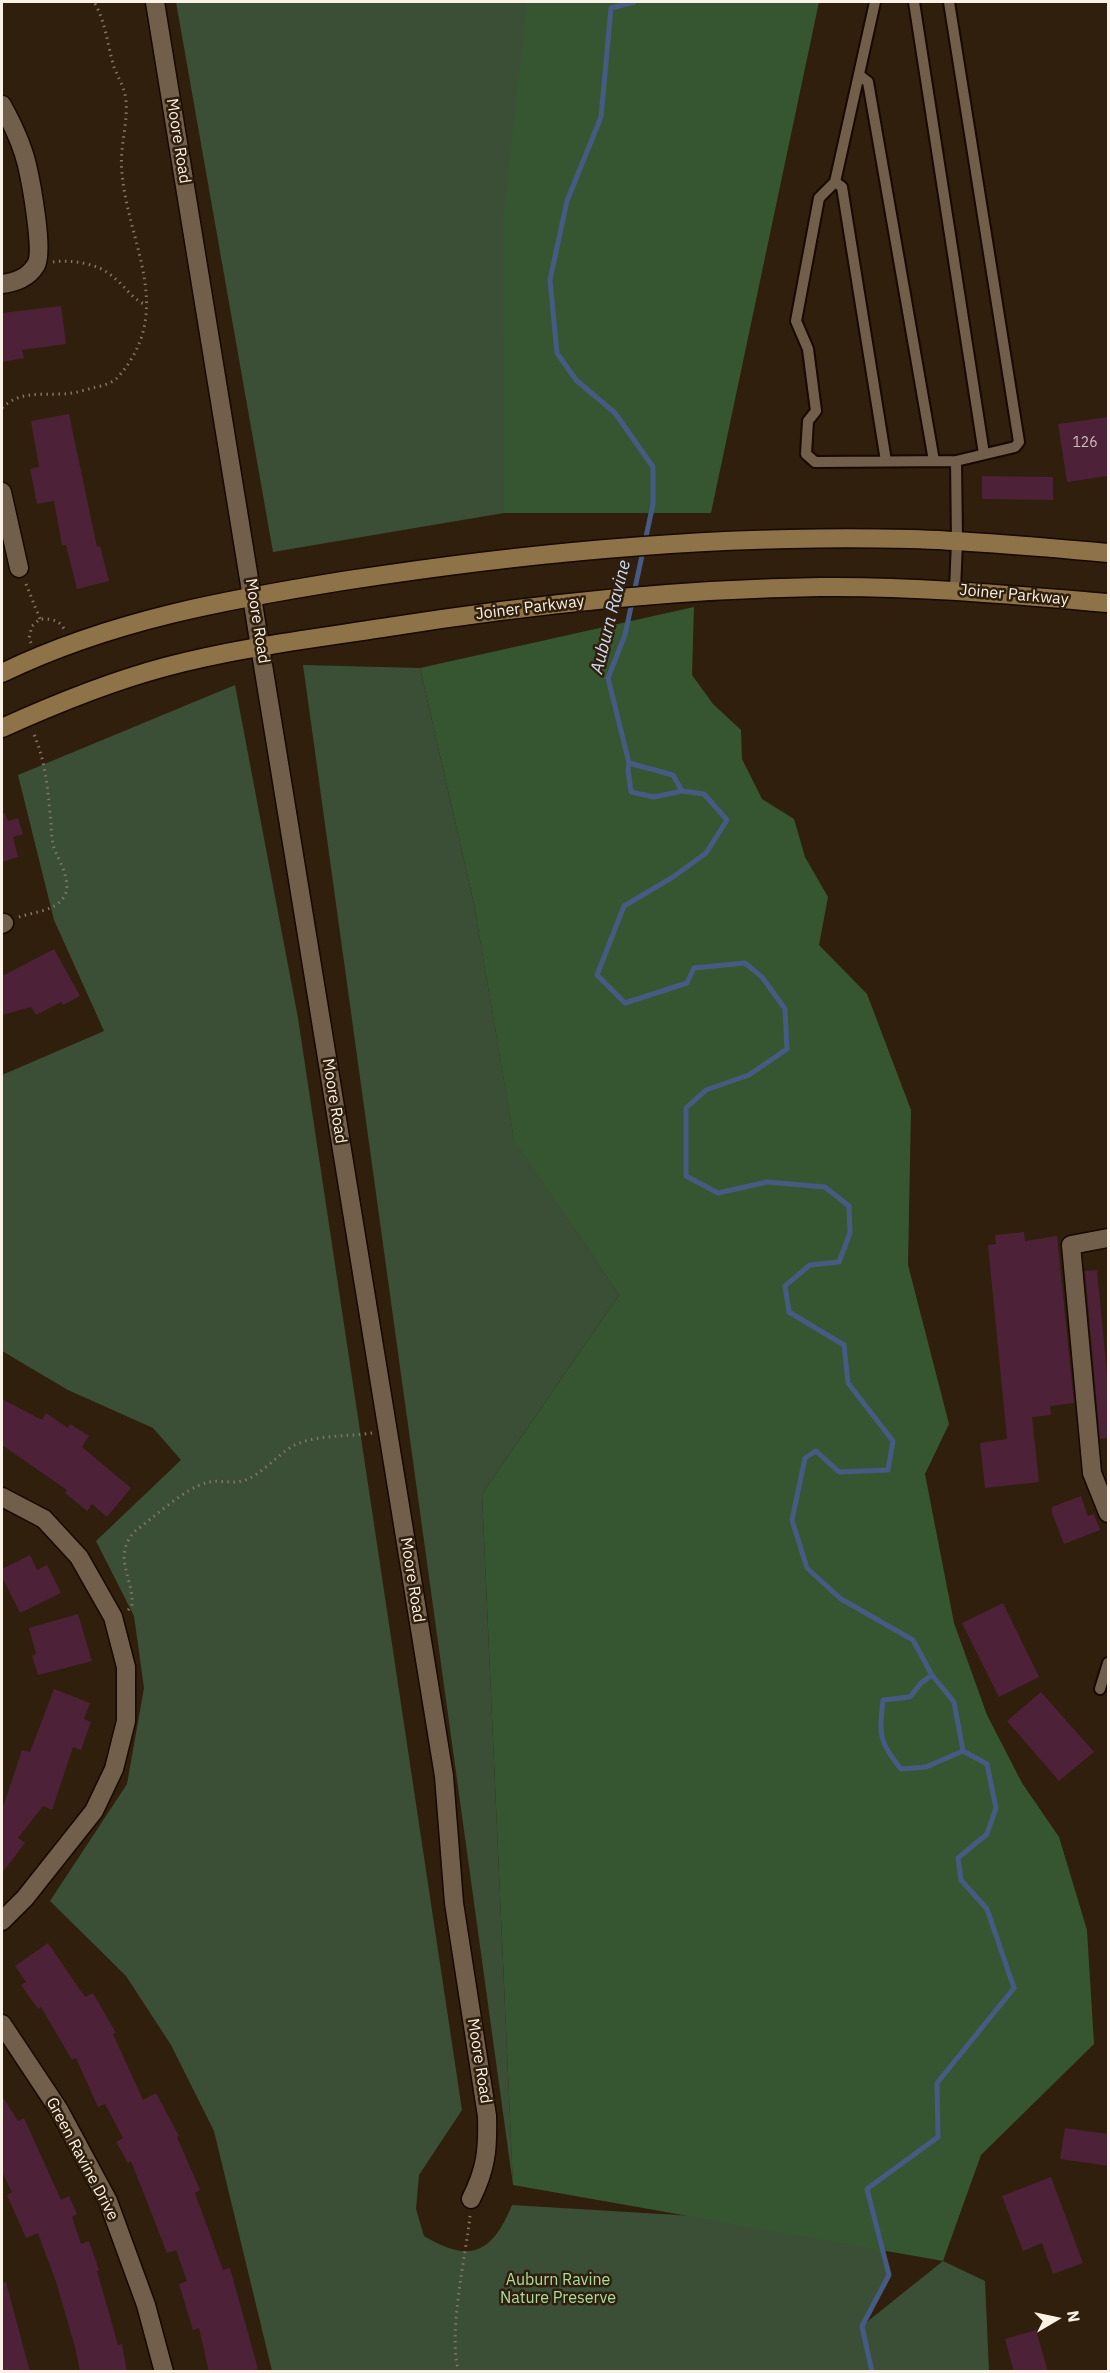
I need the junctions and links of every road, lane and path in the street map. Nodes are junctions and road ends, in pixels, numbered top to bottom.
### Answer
1 (94, 2) edge
2 (155, 2) edge
3 (875, 2) edge
4 (914, 2) edge
5 (949, 2) edge
6 (859, 75) junction
7 (2, 105) edge
8 (835, 182) junction
9 (37, 265) junction
10 (2, 284) edge
11 (147, 306) junction
12 (2, 408) edge
13 (984, 454) junction
14 (886, 461) junction
15 (934, 461) junction
16 (956, 461) junction
17 (2, 492) edge
18 (957, 541) junction
19 (1108, 553) edge
20 (19, 568) joint
21 (955, 590) junction
22 (253, 595) junction
23 (1108, 603) edge
24 (40, 619) junction
25 (71, 645) junction
26 (261, 647) junction
27 (38, 657) junction
28 (2, 673) edge
29 (27, 717) junction
30 (2, 728) edge
31 (3, 924) edge
32 (1108, 1238) edge
33 (388, 1431) junction
34 (2, 1497) edge
35 (1108, 1513) edge
36 (113, 1617) junction
37 (1108, 1663) edge
38 (1100, 1689) dead end
39 (2, 1921) edge
40 (2, 2024) edge
41 (471, 2199) joint
42 (164, 2372) edge
43 (459, 2372) edge

1 - 11 path
2 - 22 street, Moore Road
3 - 6 lane
4 - 13 lane
5 - 13 lane
6 - 8 lane
6 - 15 lane
7 - 9 street
8 - 14 lane
8 - 14 lane
9 - 10 street
9 - 11 path
11 - 12 path
13 - 16 lane
14 - 15 lane
15 - 16 lane
16 - 18 lane
17 - 20 street
18 - 19 main road
18 - 21 lane
18 - 22 main road
20 - 24 path
21 - 23 main road, Joiner Parkway
21 - 26 main road, Joiner Parkway
22 - 25 main road
22 - 26 street, Moore Road
24 - 25 path
24 - 27 path
25 - 27 main road
26 - 29 main road, Joiner Parkway
26 - 33 street, Moore Road
27 - 28 main road
29 - 30 main road, Joiner Parkway
29 - 31 path
32 - 35 street
33 - 36 path
33 - 41 street, Moore Road
34 - 36 street
36 - 39 street
37 - 38 lane
40 - 42 street, Green Ravine Drive
41 - 43 path

